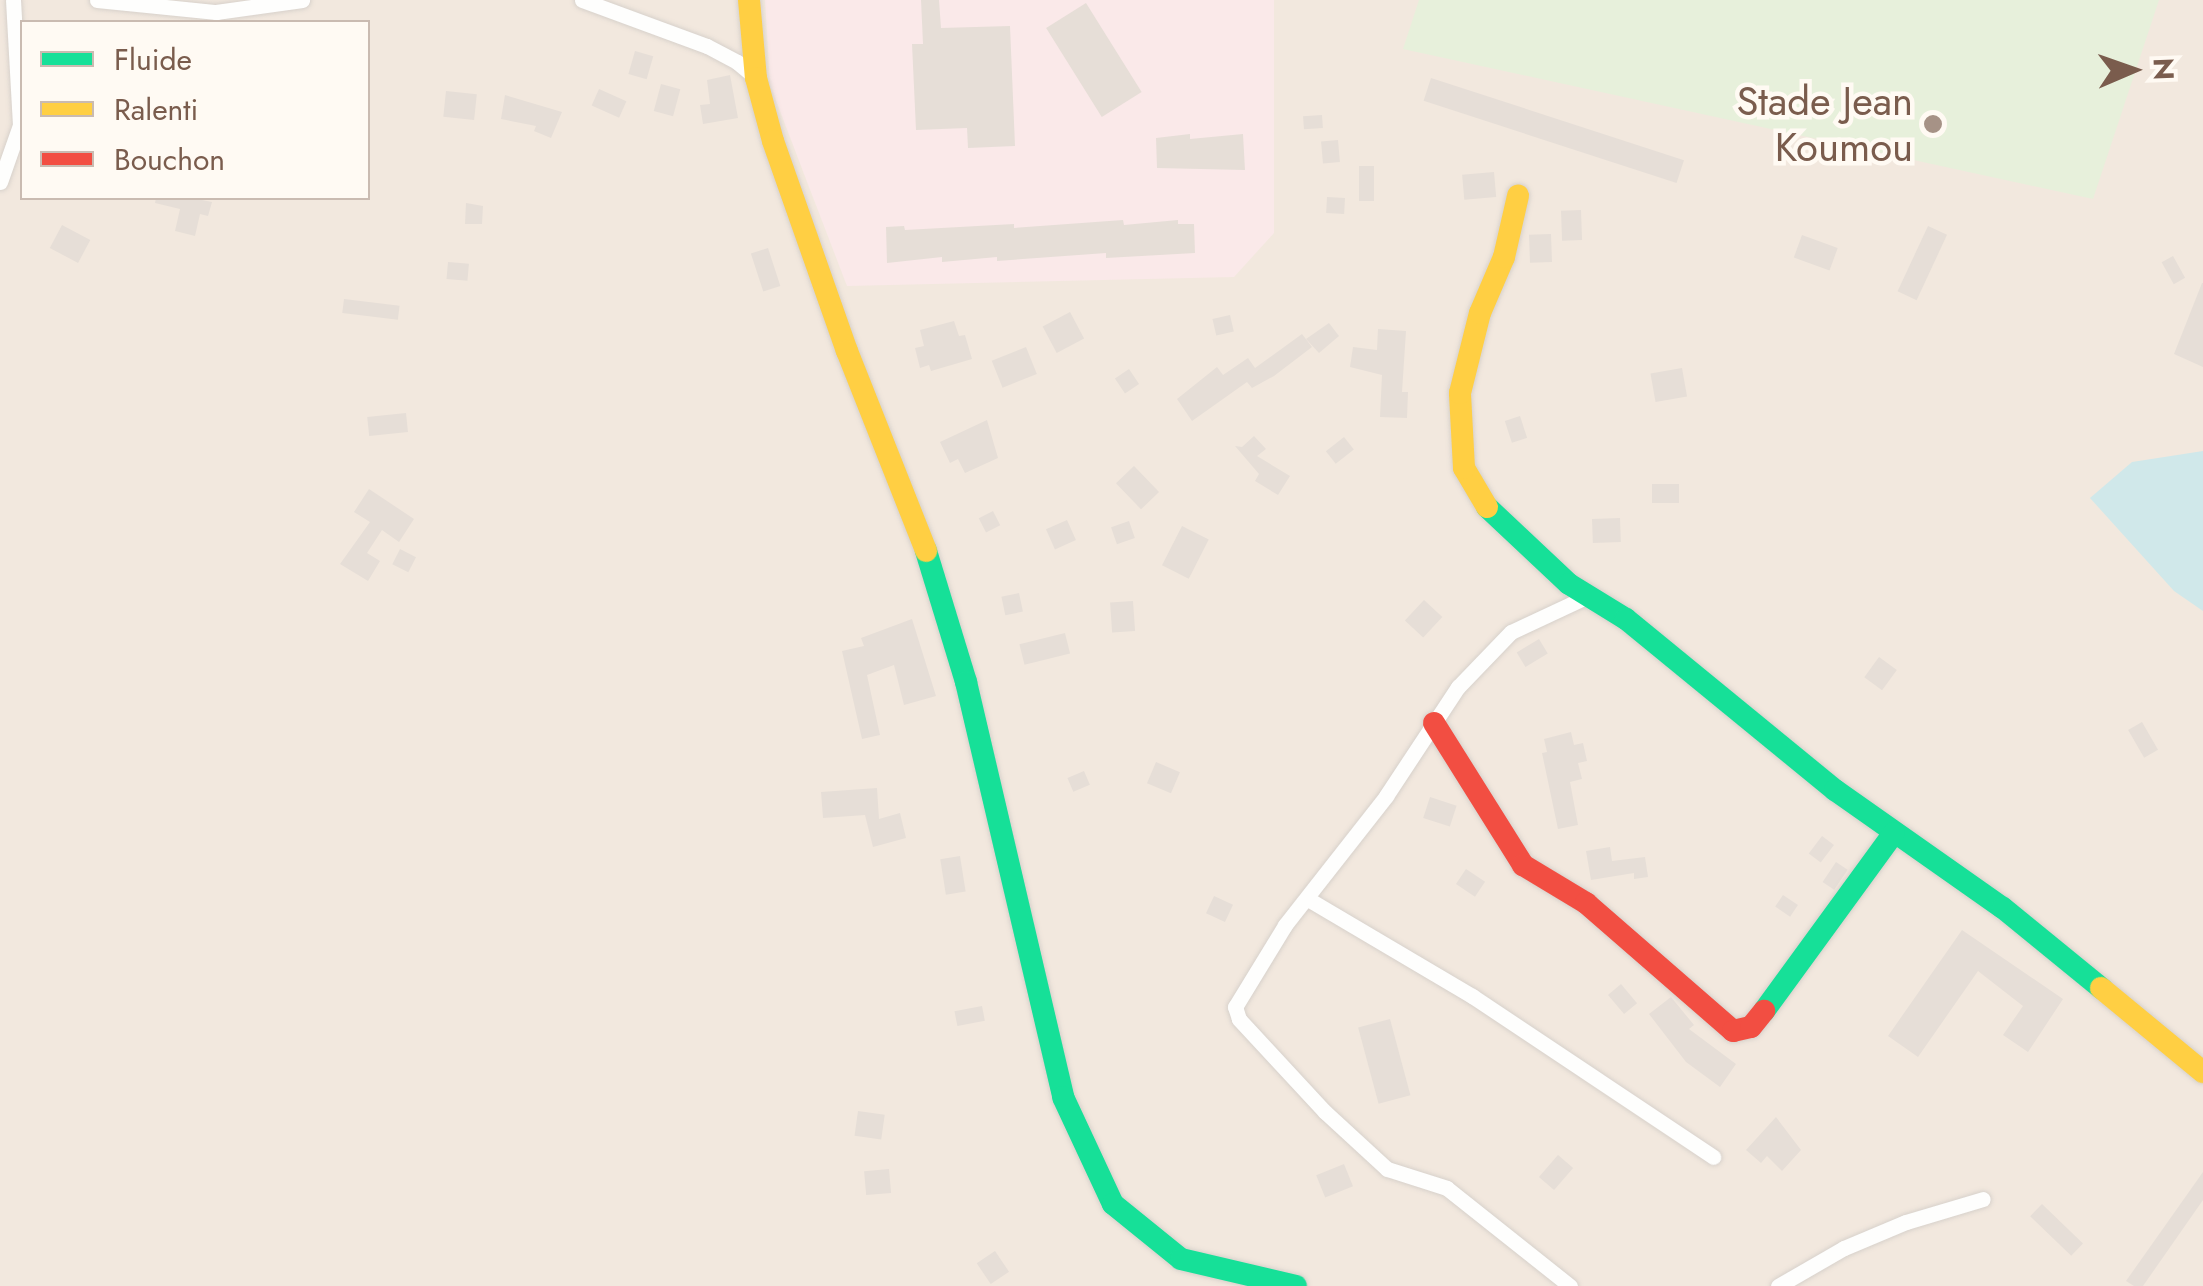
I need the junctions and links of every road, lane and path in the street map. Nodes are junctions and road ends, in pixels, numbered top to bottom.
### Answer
1 (13, 0) edge
2 (96, 0) edge
3 (302, 0) edge
4 (582, 0) edge
5 (750, 0) edge
6 (756, 78) junction
7 (0, 182) edge
8 (1518, 196) dead end
9 (1574, 595) junction
10 (1434, 723) junction
11 (1894, 833) junction
12 (1308, 899) junction
13 (2203, 1072) edge
14 (1713, 1157) dead end
15 (1983, 1199) dead end
16 (1296, 1286) edge
17 (1570, 1286) edge
18 (1778, 1286) edge

1 - 7 street
2 - 3 street
4 - 6 street
5 - 6 street
6 - 16 street
8 - 9 street
9 - 10 street
9 - 11 street
10 - 11 street
10 - 12 street
11 - 13 street
12 - 14 street
12 - 17 street
15 - 18 street

